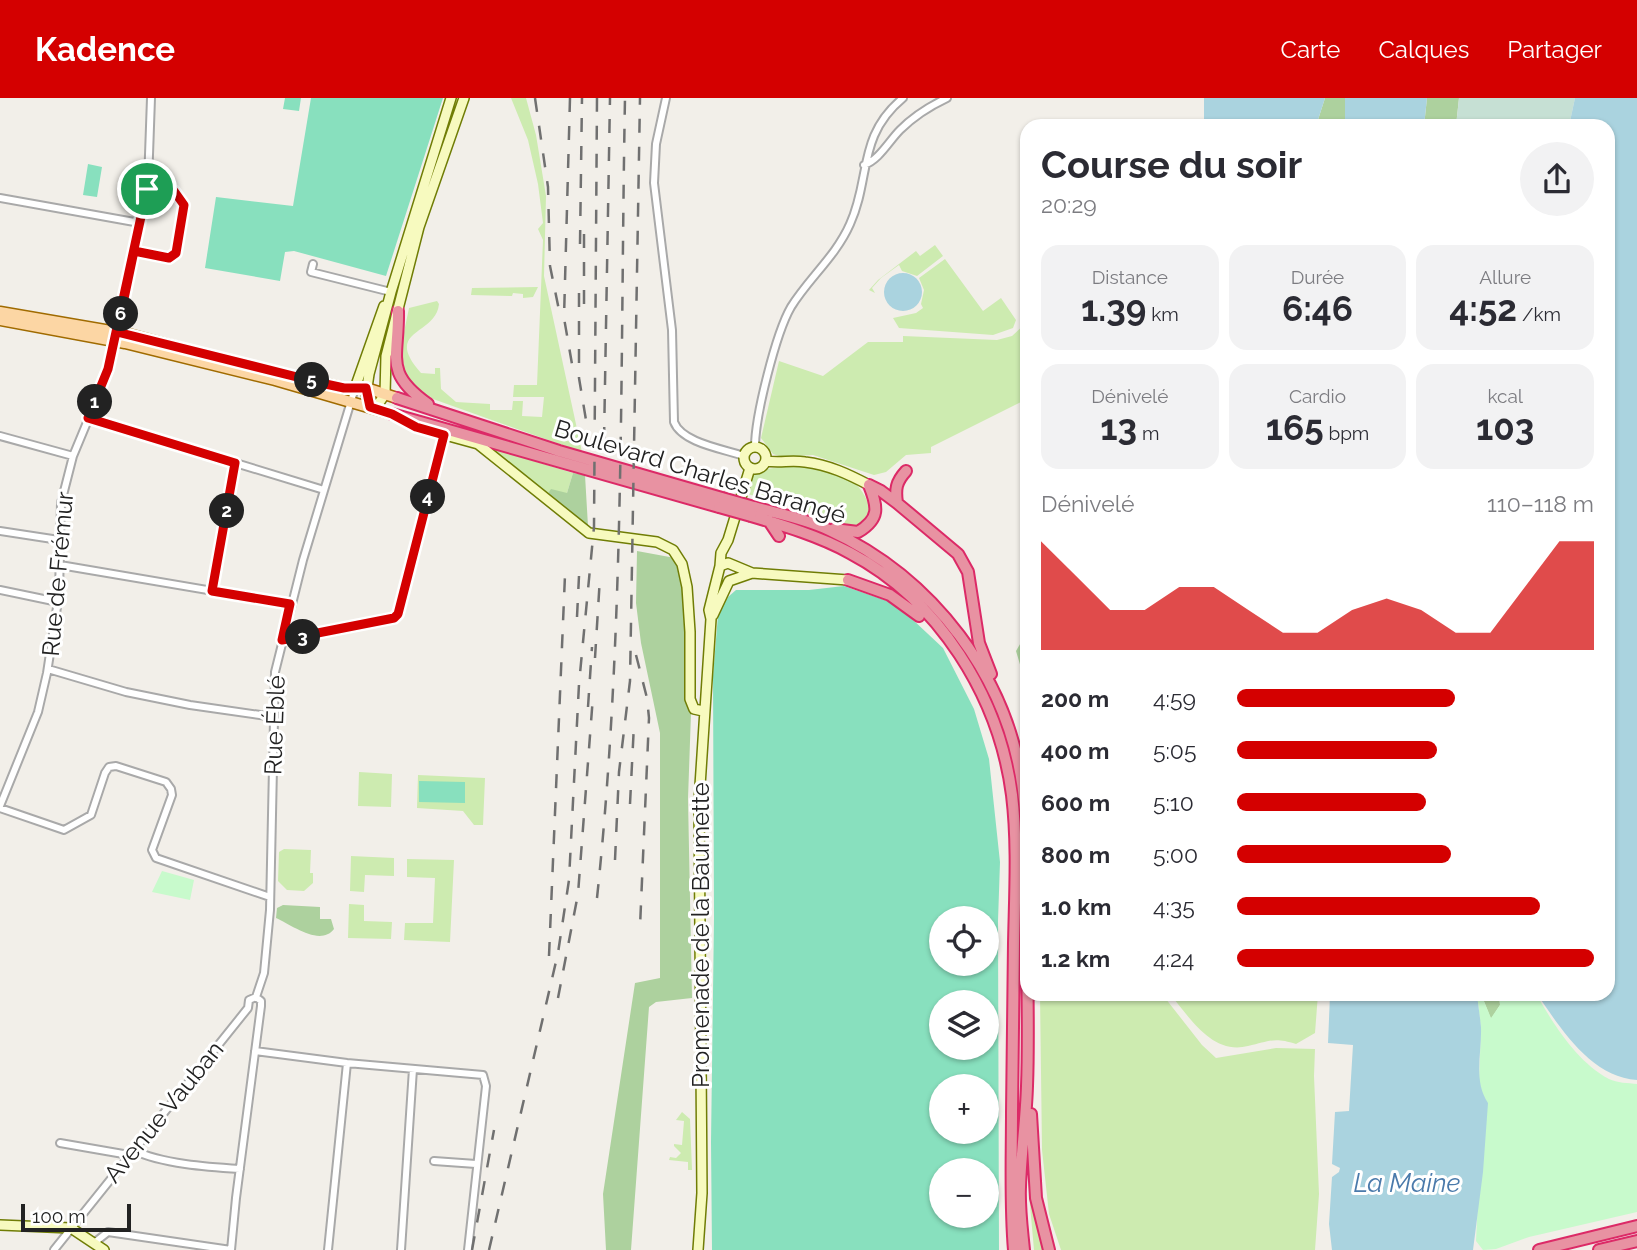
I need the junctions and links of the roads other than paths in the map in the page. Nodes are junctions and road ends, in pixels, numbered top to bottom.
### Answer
1 (151, 98) edge
2 (451, 98) edge
3 (464, 98) edge
4 (666, 98) edge
5 (902, 98) edge
6 (947, 98) edge
7 (868, 150) junction
8 (881, 152) junction
9 (864, 165) junction
10 (148, 183) junction
11 (0, 198) edge
12 (140, 223) junction
13 (134, 251) junction
14 (313, 264) dead end
15 (391, 292) junction
16 (398, 311) junction
17 (0, 312) edge
18 (0, 320) edge
19 (116, 337) junction
20 (361, 388) junction
21 (386, 391) junction
22 (397, 398) joint
23 (351, 402) junction
24 (370, 407) junction
25 (438, 411) junction
26 (392, 414) junction
27 (88, 418) junction
28 (346, 419) junction
29 (444, 435) junction
30 (0, 436) edge
31 (755, 447) junction
32 (74, 456) junction
33 (744, 456) junction
34 (765, 461) junction
35 (235, 463) junction
36 (750, 468) junction
37 (906, 471) dead end
38 (869, 485) junction
39 (324, 490) junction
40 (721, 502) junction
41 (897, 503) junction
42 (752, 511) junction
43 (769, 521) junction
44 (827, 529) junction
45 (0, 531) edge
46 (779, 536) dead end
47 (60, 540) junction
48 (728, 540) junction
49 (60, 565) junction
50 (733, 565) junction
51 (719, 570) junction
52 (752, 573) junction
53 (732, 580) junction
54 (848, 580) joint
55 (0, 590) edge
56 (212, 591) junction
57 (58, 602) junction
58 (290, 604) junction
59 (711, 619) junction
60 (937, 625) junction
61 (282, 640) junction
62 (48, 668) junction
63 (991, 684) junction
64 (703, 711) junction
65 (274, 718) junction
66 (1020, 780) edge
67 (0, 807) edge
68 (270, 897) junction
69 (256, 998) junction
70 (1026, 1001) edge
71 (248, 1008) junction
72 (260, 1009) junction
73 (255, 1051) junction
74 (347, 1063) junction
75 (413, 1069) junction
76 (1027, 1087) junction
77 (60, 1143) dead end
78 (131, 1153) junction
79 (434, 1161) dead end
80 (476, 1164) junction
81 (240, 1169) junction
82 (0, 1225) edge
83 (1637, 1226) edge
84 (71, 1228) junction
85 (1637, 1241) edge
86 (94, 1243) junction
87 (54, 1250) edge
88 (104, 1250) edge
89 (231, 1250) edge
90 (328, 1250) edge
91 (401, 1250) edge
92 (468, 1250) edge
93 (698, 1250) edge
94 (1014, 1250) edge
95 (1024, 1250) edge
96 (1049, 1250) edge
97 (1539, 1250) edge
98 (1599, 1250) edge

1 - 10 street, Rue de Frémur
2 - 15 street
3 - 16 street
4 - 33 street
5 - 7 street
6 - 8 street
7 - 8 street
7 - 9 street
8 - 9 street
9 - 31 street
10 - 12 street, Rue de Frémur
10 - 13 street
11 - 12 street
12 - 13 street, Rue de Frémur
13 - 19 street, Rue de Frémur
14 - 15 street
15 - 20 street
16 - 21 street
16 - 25 highway
17 - 19 main road
18 - 19 main road
19 - 20 main road, Boulevard Charles Barangé
19 - 23 main road, Boulevard Charles Barangé
19 - 27 street, Rue de Frémur
20 - 21 main road, Boulevard Charles Barangé
20 - 23 street, Rue Éblé
20 - 24 street
21 - 22 main road, Boulevard Charles Barangé
21 - 24 street
22 - 25 highway, Boulevard Charles Barangé
23 - 24 main road, Boulevard Charles Barangé
23 - 28 street, Rue Éblé
24 - 26 main road, Boulevard Charles Barangé
24 - 28 street
25 - 40 highway, Boulevard Charles Barangé
26 - 29 street, Boulevard Charles Barangé
26 - 40 highway, Boulevard Charles Barangé
27 - 32 street, Rue de Frémur
27 - 35 street
28 - 39 street, Rue Éblé
29 - 61 street
29 - 64 street, Boulevard Charles Barangé
30 - 32 street
31 - 33 street
31 - 34 street
32 - 47 street, Rue de Frémur
33 - 36 street
34 - 36 street
34 - 38 street
35 - 39 street
35 - 56 street
36 - 48 street, Promenade de la Baumette
37 - 41 highway
38 - 41 highway
38 - 44 highway
39 - 58 street, Rue Éblé
40 - 42 highway, Boulevard Charles Barangé, bridge
41 - 63 highway
42 - 43 highway, Boulevard Charles Barangé
42 - 44 highway, Boulevard Charles Barangé
43 - 46 highway
43 - 60 highway, Boulevard Charles Barangé
44 - 63 highway, Boulevard Charles Barangé
45 - 47 street
47 - 49 street, Rue de Frémur
48 - 50 street, Promenade de la Baumette
48 - 51 street, Promenade de la Baumette
49 - 56 street
49 - 57 street, Rue de Frémur
50 - 51 street
50 - 52 street
50 - 53 street, Promenade de la Baumette
51 - 53 street
51 - 59 street, Promenade de la Baumette
52 - 53 street
52 - 54 street
53 - 59 street, Promenade de la Baumette
54 - 60 highway
55 - 57 street
56 - 58 street
57 - 62 street, Rue de Frémur
58 - 61 street, Rue Éblé
59 - 64 street, Promenade de la Baumette
60 - 94 highway, Boulevard Charles Barangé
61 - 65 street, Rue Éblé
62 - 65 street
62 - 67 street, Rue de Frémur
63 - 66 highway, Boulevard Charles Barangé
64 - 93 street, Promenade de la Baumette
65 - 68 street, Rue Éblé
67 - 68 street
68 - 69 street, Rue Éblé
69 - 71 street
69 - 72 street
70 - 76 highway, Boulevard Charles Barangé
71 - 72 street
71 - 78 street, Avenue Vauban
72 - 73 street
73 - 74 street
73 - 81 street
74 - 75 street
74 - 90 street
75 - 80 street
75 - 91 street
76 - 95 highway, Boulevard Charles Barangé
76 - 96 highway
77 - 78 street
78 - 81 street
78 - 84 street, Avenue Vauban
79 - 80 street
80 - 92 street
81 - 89 street
82 - 84 street
83 - 97 highway
84 - 86 street
84 - 87 street, Avenue Vauban
85 - 98 highway
86 - 88 street
86 - 89 street

